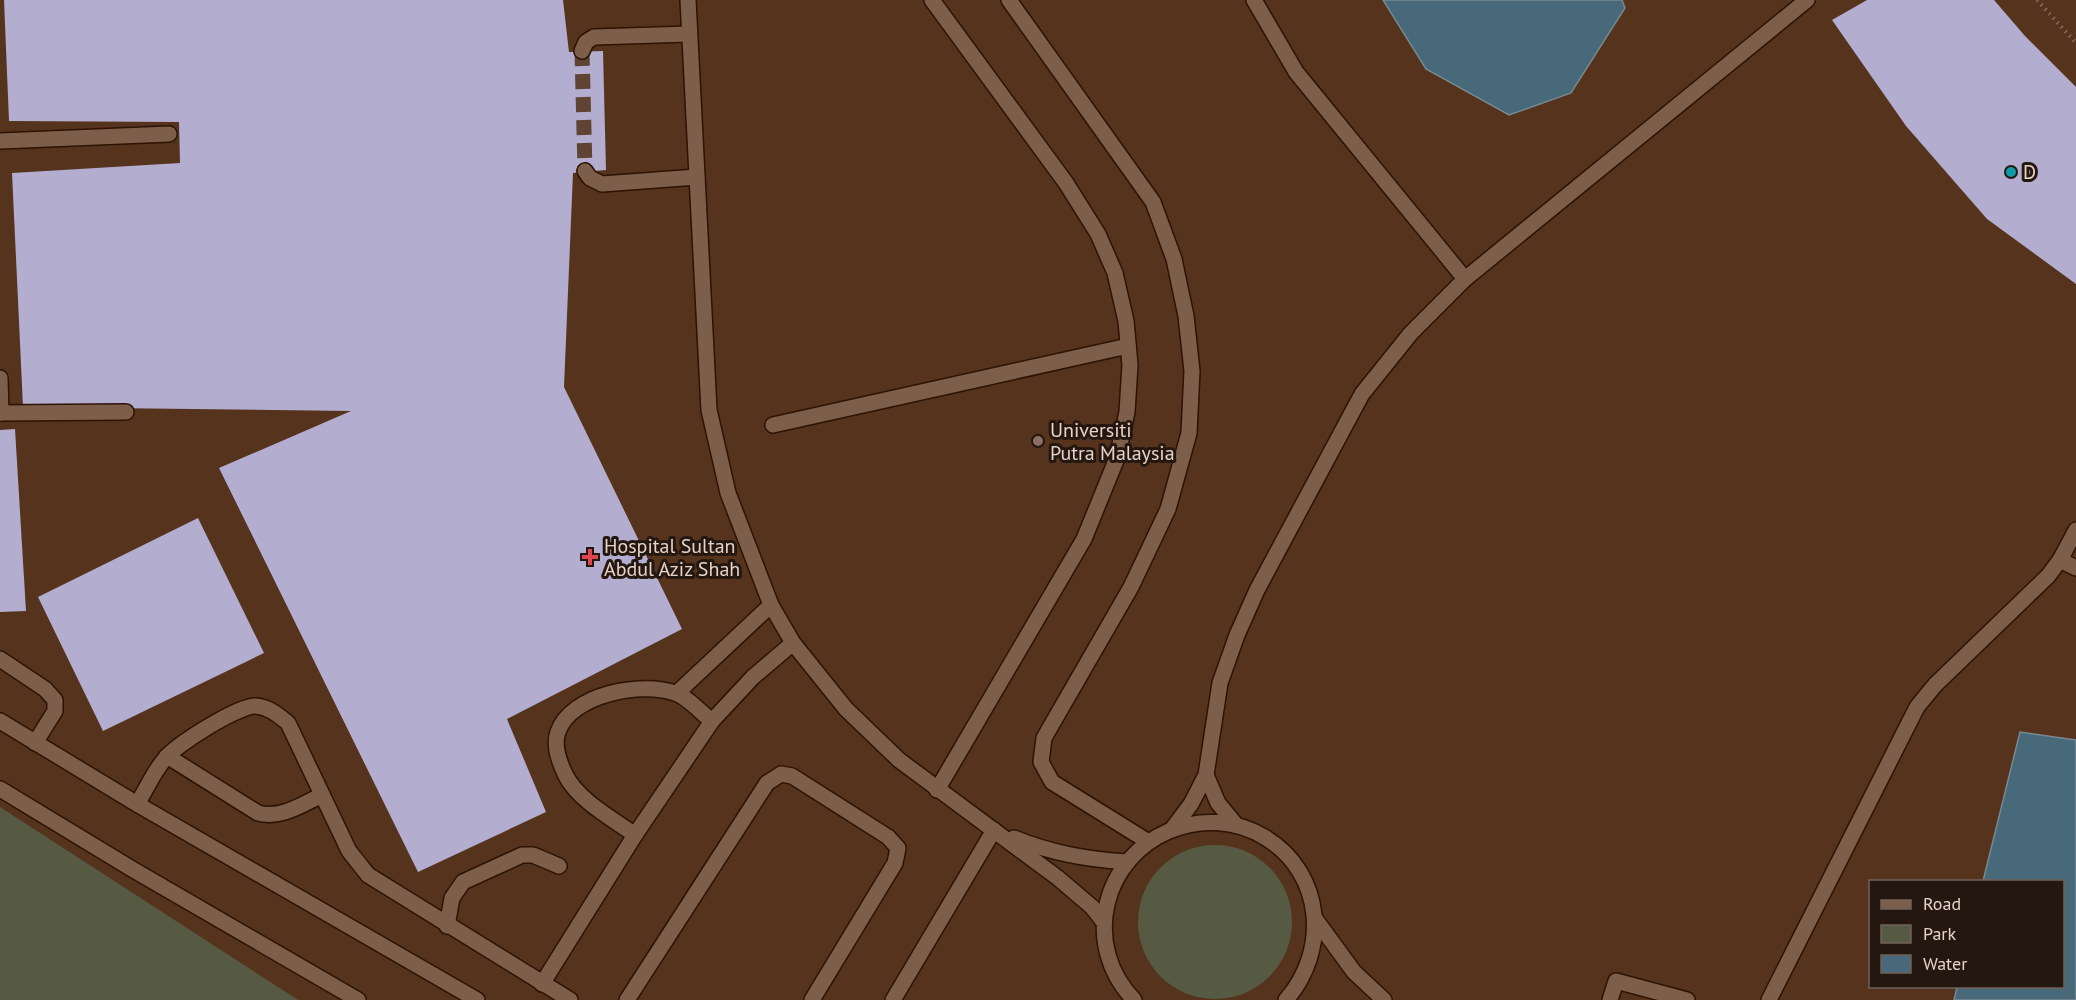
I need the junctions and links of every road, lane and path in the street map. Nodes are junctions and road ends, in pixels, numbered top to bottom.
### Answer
1 (688, 0) edge
2 (932, 0) edge
3 (1009, 0) edge
4 (1254, 0) edge
5 (1807, 0) edge
6 (2037, 0) edge
7 (690, 34) junction
8 (2076, 43) edge
9 (582, 51) dead end
10 (169, 134) dead end
11 (0, 141) edge
12 (585, 171) dead end
13 (697, 177) junction
14 (1465, 279) junction
15 (1128, 346) junction
16 (0, 378) edge
17 (126, 412) dead end
18 (0, 413) edge
19 (773, 425) dead end
20 (2076, 530) edge
21 (2060, 560) junction
22 (2076, 568) edge
23 (771, 605) junction
24 (793, 643) junction
25 (0, 659) edge
26 (677, 693) junction
27 (0, 721) edge
28 (711, 721) junction
29 (35, 743) junction
30 (167, 756) junction
31 (1206, 775) junction
32 (0, 789) edge
33 (937, 789) junction
34 (322, 795) junction
35 (137, 804) junction
36 (1236, 825) junction
37 (1173, 828) junction
38 (994, 830) junction
39 (635, 835) junction
40 (1148, 842) junction
41 (1126, 862) junction
42 (559, 866) dead end
43 (1316, 920) junction
44 (1103, 921) junction
45 (447, 926) junction
46 (542, 984) junction
47 (1119, 994) edge
48 (358, 1000) edge
49 (477, 1000) edge
50 (570, 1000) edge
51 (627, 1000) edge
52 (812, 1000) edge
53 (893, 1000) edge
54 (1134, 1000) edge
55 (1286, 1000) edge
56 (1384, 1000) edge
57 (1610, 1000) edge
58 (1687, 1000) edge
59 (1769, 1000) edge

1 - 7 street
2 - 15 street
3 - 40 street
4 - 14 street
5 - 14 street
6 - 8 path
7 - 9 street
7 - 13 street
10 - 11 street
12 - 13 street
13 - 23 street
14 - 31 street
15 - 19 street
15 - 33 street
16 - 18 street
17 - 18 street
20 - 21 street
21 - 22 street
21 - 59 street
23 - 24 street
23 - 26 street
24 - 28 street
24 - 33 street
25 - 29 street
26 - 28 street
26 - 39 street
27 - 29 street
28 - 39 street
29 - 35 street
30 - 34 street
30 - 34 street
30 - 35 street
31 - 36 street
31 - 37 street
32 - 48 street
33 - 38 street
34 - 45 street
35 - 49 street
36 - 37 street
36 - 43 street
37 - 40 street
38 - 41 street
38 - 44 street
38 - 53 street
39 - 46 street
40 - 41 street
41 - 44 street
42 - 45 street
43 - 55 street
43 - 56 street
44 - 47 street
45 - 46 street
46 - 50 street
47 - 54 street
51 - 52 street
57 - 58 street

